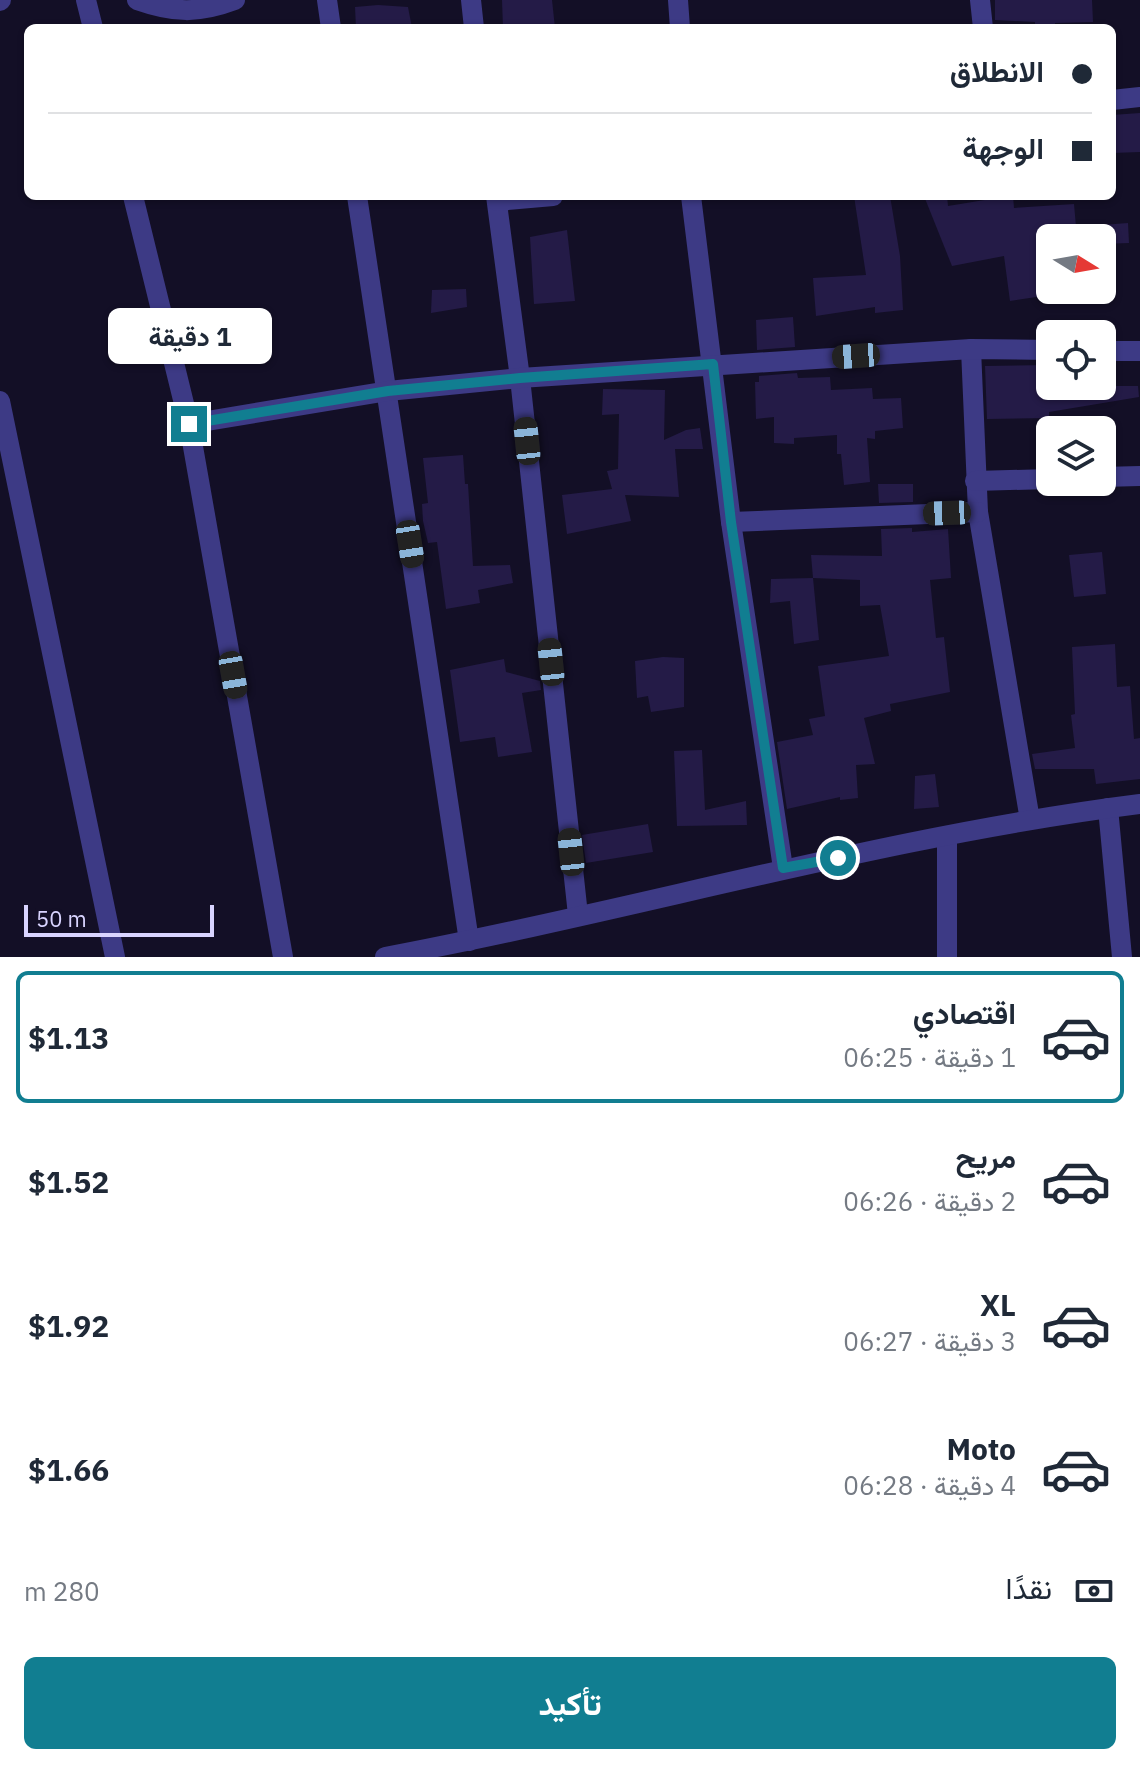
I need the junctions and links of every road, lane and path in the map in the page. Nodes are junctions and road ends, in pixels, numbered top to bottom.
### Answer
1 (86, 0) edge
2 (137, 0) edge
3 (235, 0) edge
4 (327, 0) edge
5 (471, 0) edge
6 (678, 0) edge
7 (980, 0) edge
8 (92, 24) edge
9 (330, 24) edge
10 (474, 24) edge
11 (680, 24) edge
12 (983, 24) edge
13 (1140, 97) edge
14 (1116, 100) edge
15 (134, 200) edge
16 (358, 200) edge
17 (497, 200) edge
18 (692, 200) edge
19 (971, 349) junction
20 (1036, 350) edge
21 (1116, 351) edge
22 (1140, 351) edge
23 (713, 364) junction
24 (520, 378) junction
25 (388, 391) junction
26 (0, 401) edge
27 (189, 424) junction
28 (1140, 476) edge
29 (1116, 477) edge
30 (1036, 479) edge
31 (975, 481) junction
32 (978, 512) junction
33 (731, 522) junction
34 (1140, 804) edge
35 (1108, 808) junction
36 (1030, 820) junction
37 (947, 837) junction
38 (783, 868) junction
39 (578, 915) junction
40 (469, 941) junction
41 (115, 957) edge
42 (283, 957) edge
43 (385, 957) edge
44 (947, 957) edge
45 (1122, 957) edge

1 - 8 street
2 - 3 street
4 - 9 street
5 - 10 street
6 - 11 street
7 - 12 street
13 - 14 street
15 - 27 street
16 - 25 street
17 - 24 street
18 - 23 street
19 - 20 street
19 - 23 street
19 - 31 street
21 - 22 street
23 - 24 street
23 - 33 street
24 - 25 street
24 - 39 street
25 - 27 street
25 - 40 street
26 - 41 street
27 - 42 street
28 - 29 street
30 - 31 street
31 - 32 street
32 - 33 street
32 - 36 street
33 - 38 street
34 - 35 street
35 - 36 street
35 - 45 street
36 - 37 street
37 - 38 street
37 - 44 street
38 - 39 street
39 - 40 street
40 - 43 street

